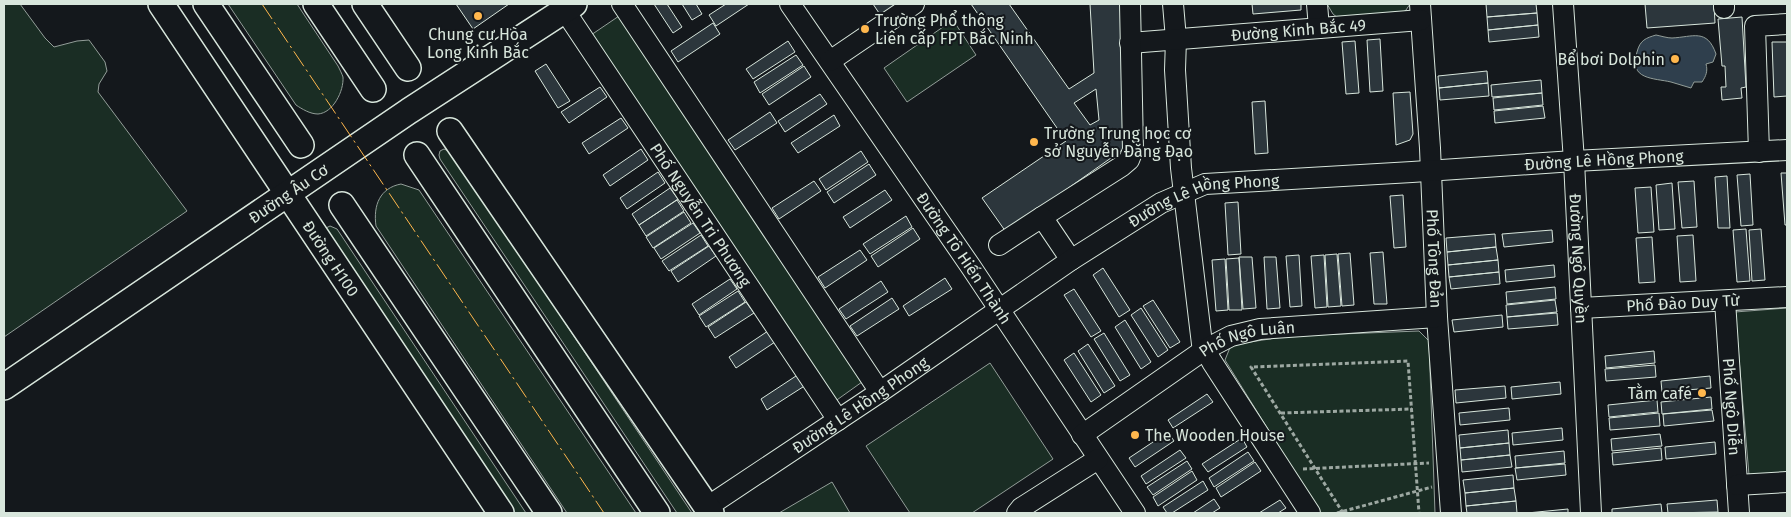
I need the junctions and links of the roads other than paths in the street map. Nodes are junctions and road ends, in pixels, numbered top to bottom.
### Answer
1 (161, 4) edge
2 (206, 4) edge
3 (316, 4) edge
4 (365, 4) edge
5 (622, 4) edge
6 (790, 4) edge
7 (914, 4) edge
8 (1130, 4) edge
9 (1173, 4) edge
10 (1317, 4) edge
11 (1563, 4) edge
12 (569, 7) edge
13 (1421, 12) edge
14 (1787, 24) edge
15 (1319, 28) junction
16 (1176, 39) junction
17 (1130, 43) junction
18 (830, 61) junction
19 (408, 68) dead end
20 (373, 89) dead end
21 (450, 131) dead end
22 (301, 145) dead end
23 (1787, 150) edge
24 (1759, 152) junction
25 (417, 155) dead end
26 (1574, 161) junction
27 (1431, 171) junction
28 (288, 193) junction
29 (1184, 193) junction
30 (342, 205) dead end
31 (1042, 217) junction
32 (999, 245) dead end
33 (1072, 260) junction
34 (1787, 297) edge
35 (1726, 301) junction
36 (1581, 308) junction
37 (999, 309) junction
38 (1437, 317) junction
39 (1204, 350) junction
40 (4, 387) edge
41 (880, 392) junction
42 (838, 420) junction
43 (1082, 435) junction
44 (1102, 464) junction
45 (1787, 482) edge
46 (1737, 485) junction
47 (709, 510) edge
48 (501, 513) edge
49 (549, 513) edge
50 (657, 513) edge
51 (1016, 513) edge
52 (1036, 513) edge
53 (1135, 513) edge
54 (1310, 513) edge
55 (1451, 513) edge
56 (1591, 513) edge
57 (1739, 513) edge

1 - 28 main road, Đường H100
2 - 22 main road
3 - 20 main road
4 - 19 main road
5 - 41 street
6 - 18 street, Đường Tô Hiến Thành
7 - 18 street
8 - 17 street
9 - 16 street
10 - 15 street
11 - 26 street, Đường Ngô Quyền
12 - 28 main road, Đường Âu Cơ
12 - 42 street, Phố Nguyễn Tri Phương
13 - 15 street, Đường Kinh Bắc 49
13 - 27 street, Phố Tông Đản
14 - 24 street
15 - 16 street, Đường Kinh Bắc 49
16 - 17 street, Đường Kinh Bắc 49
16 - 29 street
17 - 31 street
18 - 37 street, Đường Tô Hiến Thành
21 - 47 main road
23 - 24 street, Đường Lê Hồng Phong
24 - 26 street, Đường Lê Hồng Phong
25 - 50 main road
26 - 27 street, Đường Lê Hồng Phong
26 - 36 street, Đường Ngô Quyền
27 - 29 street, Đường Lê Hồng Phong
27 - 38 street, Phố Tông Đản
28 - 40 main road, Đường Âu Cơ
28 - 48 main road, Đường H100
29 - 33 street, Đường Lê Hồng Phong
29 - 39 street
30 - 49 main road
31 - 32 street
31 - 33 street
33 - 37 street, Đường Lê Hồng Phong
34 - 35 street, Phố Đào Duy Từ
35 - 36 street, Phố Đào Duy Từ
35 - 46 street, Phố Ngô Diễn
36 - 56 street, Đường Ngô Quyền
37 - 41 street, Đường Lê Hồng Phong
37 - 43 street, Đường Tô Hiến Thành
38 - 39 street, Phố Ngô Luân
38 - 55 street, Phố Tông Đản
39 - 43 street, Phố Ngô Luân
39 - 54 street
41 - 42 street, Đường Lê Hồng Phong
42 - 47 street, Đường Lê Hồng Phong
43 - 44 street, Đường Tô Hiến Thành
44 - 51 street
44 - 52 street
44 - 53 street, Đường Tô Hiến Thành
45 - 46 street
46 - 57 street, Phố Ngô Diễn

